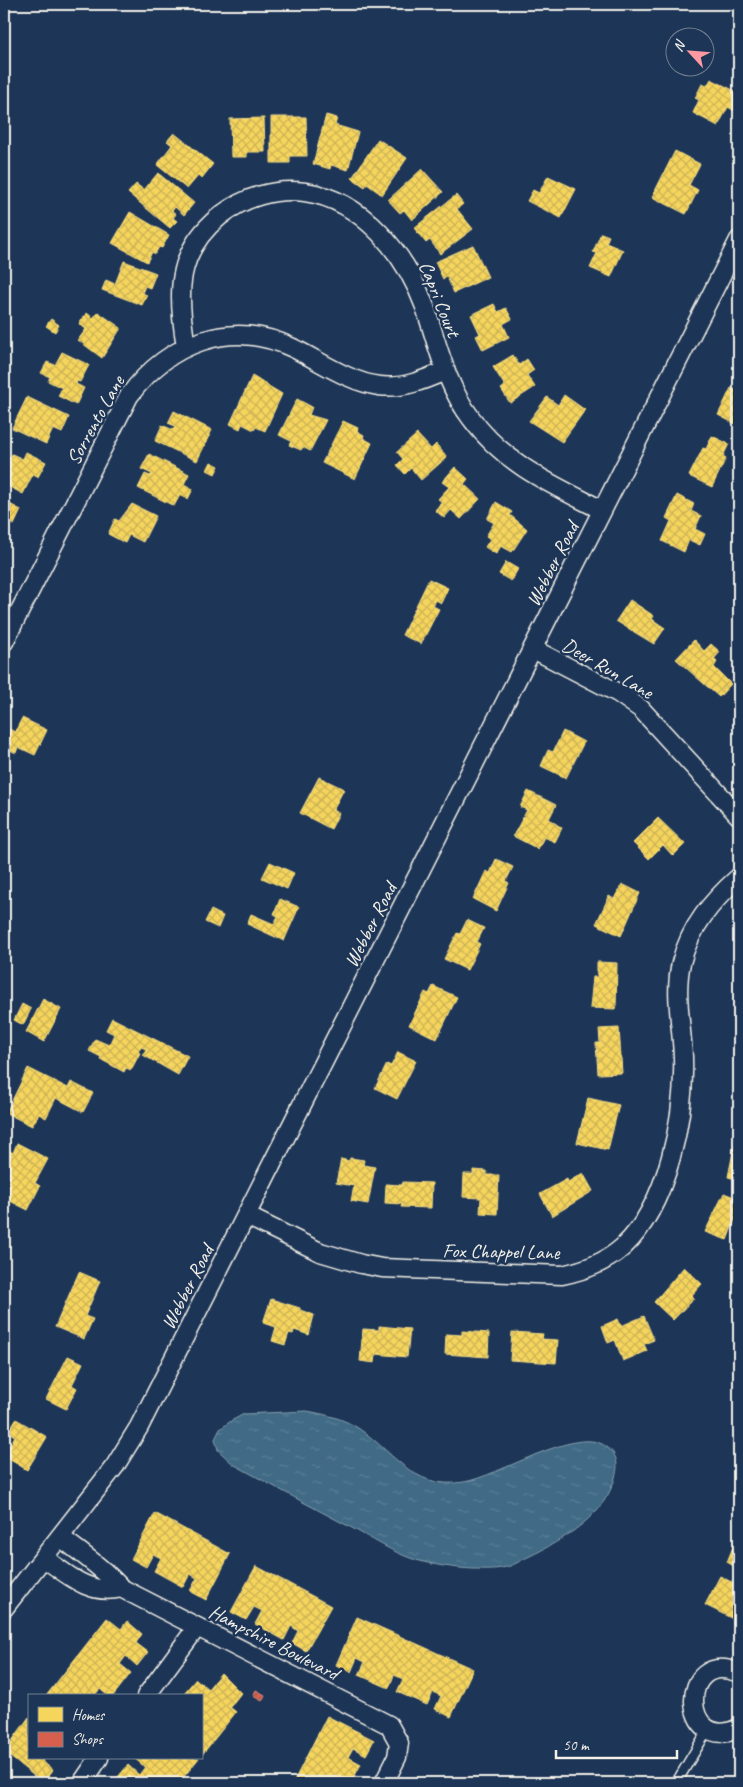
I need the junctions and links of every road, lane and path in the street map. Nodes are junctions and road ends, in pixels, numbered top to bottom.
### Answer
1 (739, 240) edge
2 (186, 346) junction
3 (445, 371) junction
4 (602, 510) junction
5 (4, 642) edge
6 (533, 649) junction
7 (739, 816) edge
8 (739, 877) edge
9 (247, 1216) junction
10 (60, 1537) junction
11 (44, 1558) junction
12 (121, 1588) junction
13 (4, 1608) edge
14 (197, 1627) junction
15 (739, 1673) edge
16 (147, 1694) edge
17 (708, 1728) junction
18 (739, 1728) edge
19 (98, 1760) edge
20 (82, 1783) edge
21 (384, 1783) edge
22 (676, 1783) edge

1 - 4 street, Webber Road
2 - 3 street, Sorrento Lane
2 - 3 street, Capri Court
2 - 5 street, Sorrento Lane
3 - 4 street, Capri Court
4 - 6 street, Webber Road
6 - 7 street, Deer Run Lane
6 - 9 street, Webber Road
8 - 9 street, Fox Chappel Lane
9 - 10 street, Webber Road
10 - 11 street, Webber Road
10 - 12 street, Hampshire Boulevard
11 - 12 street, Hampshire Boulevard
11 - 13 street, Webber Road
12 - 14 street, Hampshire Boulevard
14 - 16 street
14 - 21 street, Hampshire Boulevard
15 - 17 street
17 - 18 street
17 - 22 lane
19 - 20 street

